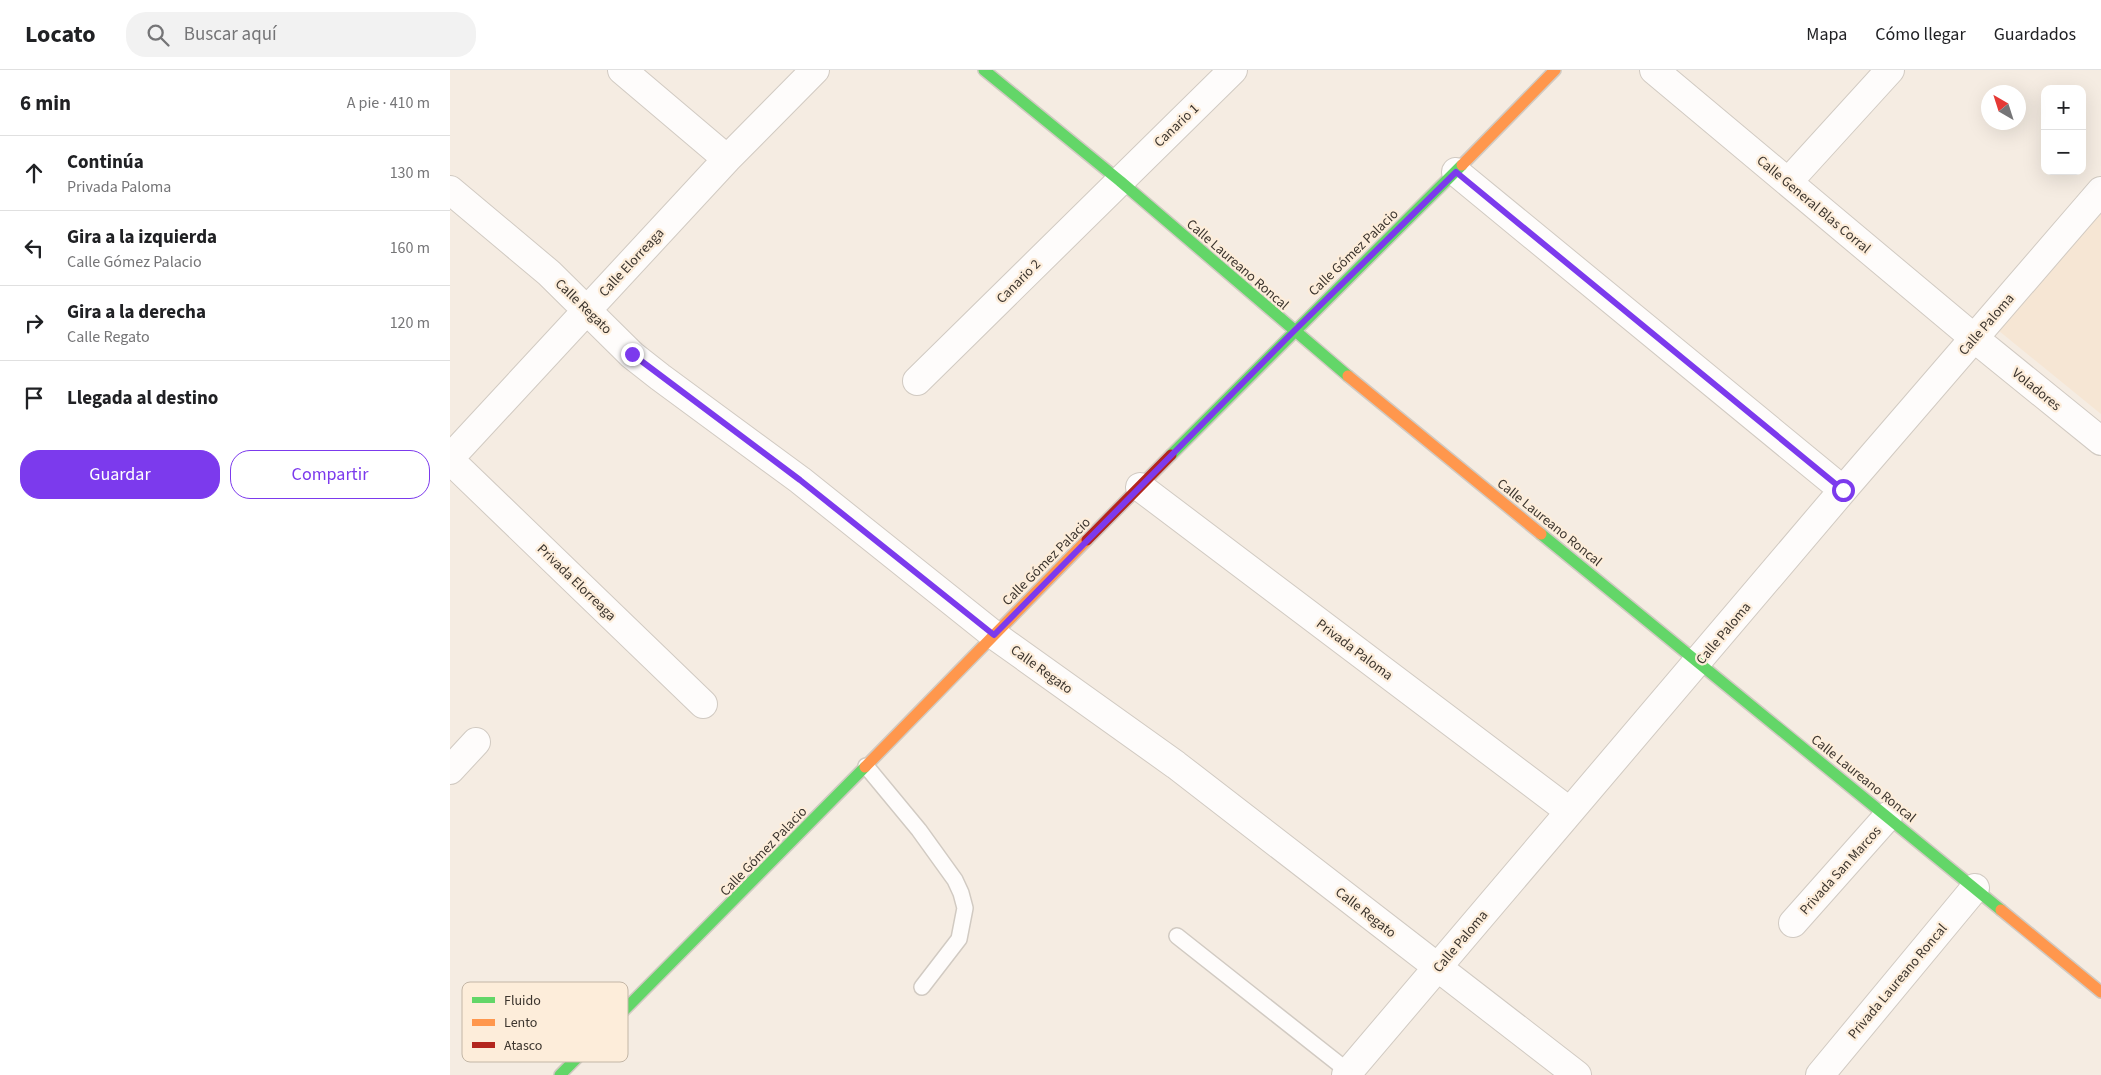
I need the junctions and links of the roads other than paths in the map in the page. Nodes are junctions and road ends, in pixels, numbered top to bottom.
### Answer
1 (622, 70) edge
2 (815, 70) edge
3 (984, 70) edge
4 (1233, 70) edge
5 (1555, 70) edge
6 (1654, 70) edge
7 (1890, 70) edge
8 (727, 159) junction
9 (1456, 172) junction
10 (1120, 180) junction
11 (1788, 182) junction
12 (450, 190) edge
13 (2101, 192) edge
14 (587, 309) junction
15 (1293, 332) junction
16 (1974, 338) junction
17 (917, 381) dead end
18 (2101, 441) edge
19 (450, 459) edge
20 (1140, 487) junction
21 (1843, 490) junction
22 (994, 635) junction
23 (1699, 662) junction
24 (703, 704) dead end
25 (476, 742) dead end
26 (866, 766) junction
27 (450, 770) edge
28 (1569, 811) junction
29 (1888, 816) junction
30 (1975, 888) junction
31 (1793, 923) dead end
32 (1177, 936) dead end
33 (1438, 967) junction
34 (922, 987) dead end
35 (2101, 992) edge
36 (628, 1006) edge
37 (573, 1062) edge
38 (1348, 1074) edge
39 (560, 1075) edge
40 (1577, 1075) edge
41 (1820, 1075) edge

1 - 8 street
2 - 8 street, Calle Elorreaga
3 - 10 street, Calle Laureano Roncal
4 - 10 street, Canario 1
5 - 9 street, Calle Gómez Palacio
6 - 11 street, Calle General Blas Corral
7 - 11 street
8 - 14 street, Calle Elorreaga
9 - 15 street, Calle Gómez Palacio
9 - 21 street
10 - 15 street, Calle Laureano Roncal
10 - 17 street, Canario 2
11 - 16 street, Calle General Blas Corral
12 - 14 street, Calle Regato
13 - 16 street, Calle Paloma
14 - 19 street, Calle Elorreaga
14 - 22 street, Calle Regato
15 - 20 street, Calle Gómez Palacio
15 - 23 street, Calle Laureano Roncal
16 - 18 street, Voladores
16 - 21 street, Calle Paloma
19 - 24 street, Privada Elorreaga
20 - 22 street, Calle Gómez Palacio
20 - 28 street, Privada Paloma
21 - 23 street, Calle Paloma
22 - 26 street, Calle Gómez Palacio
22 - 33 street, Calle Regato
23 - 28 street, Calle Paloma
23 - 29 street, Calle Laureano Roncal
25 - 27 street
26 - 34 lane
26 - 36 street, Calle Gómez Palacio
28 - 33 street, Calle Paloma
29 - 30 street, Calle Laureano Roncal
29 - 31 street, Privada San Marcos
30 - 35 street, Calle Laureano Roncal
30 - 41 street, Privada Laureano Roncal
32 - 38 lane
33 - 38 street, Calle Paloma
33 - 40 street, Calle Regato
37 - 39 street, Calle Gómez Palacio

